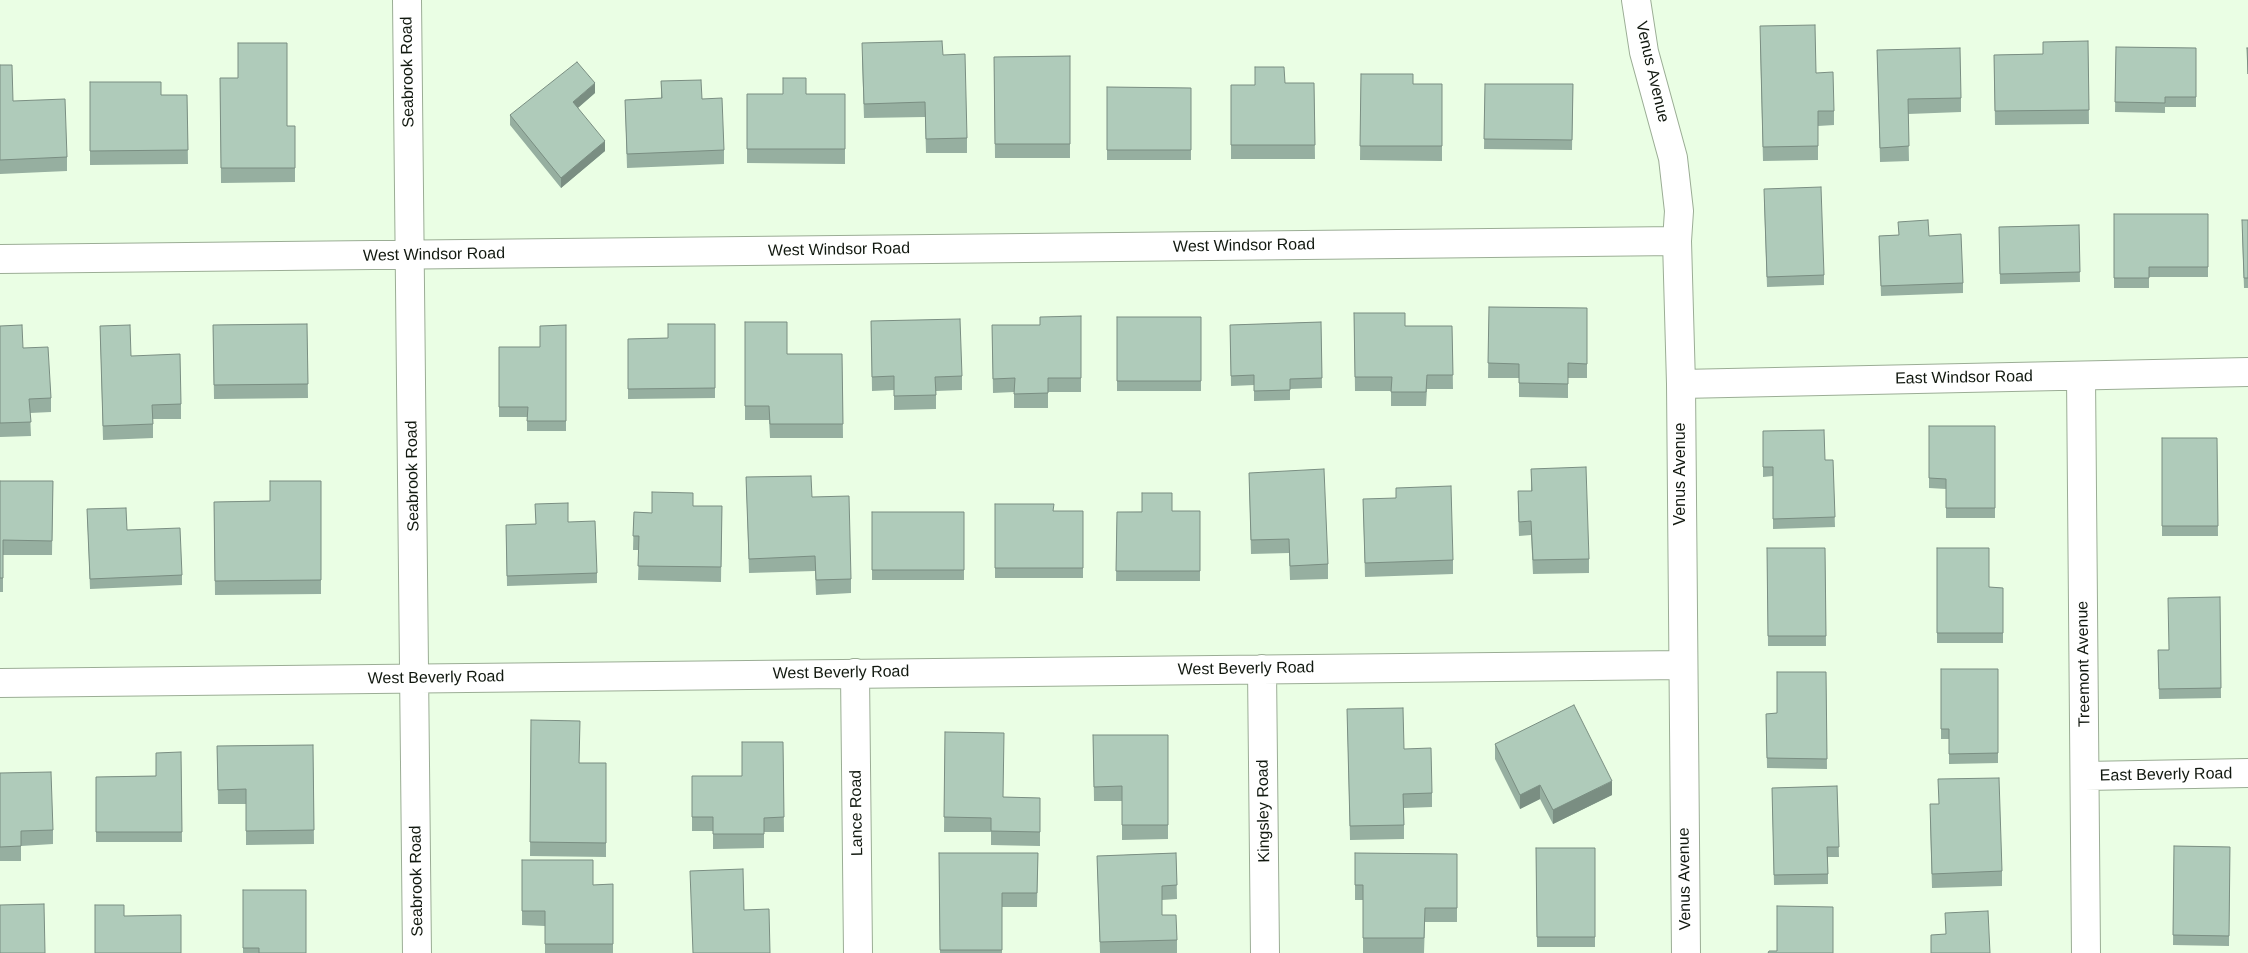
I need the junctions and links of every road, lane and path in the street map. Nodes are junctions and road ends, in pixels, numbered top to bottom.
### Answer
1 (407, 0) edge
2 (1636, 0) edge
3 (1677, 241) junction
4 (410, 255) junction
5 (0, 259) edge
6 (2248, 372) edge
7 (2081, 376) junction
8 (1681, 384) junction
9 (1683, 665) junction
10 (1262, 669) junction
11 (855, 673) junction
12 (415, 678) junction
13 (0, 683) edge
14 (2248, 773) edge
15 (2085, 776) junction
16 (417, 953) edge
17 (858, 953) edge
18 (1265, 953) edge
19 (1686, 953) edge
20 (2086, 953) edge

1 - 4 street, Seabrook Road
2 - 3 street, Venus Avenue
3 - 4 street, West Windsor Road
3 - 8 street, Venus Avenue
4 - 5 street, West Windsor Road
4 - 12 street, Seabrook Road
6 - 7 street, East Windsor Road
7 - 8 street, East Windsor Road
7 - 15 street, Treemont Avenue
8 - 9 street, Venus Avenue
9 - 10 street, West Beverly Road
9 - 19 street, Venus Avenue
10 - 11 street, West Beverly Road
10 - 18 street, Kingsley Road
11 - 12 street, West Beverly Road
11 - 17 street, Lance Road
12 - 13 street, West Beverly Road
12 - 16 street, Seabrook Road
14 - 15 street, East Beverly Road
15 - 20 street, Treemont Avenue

